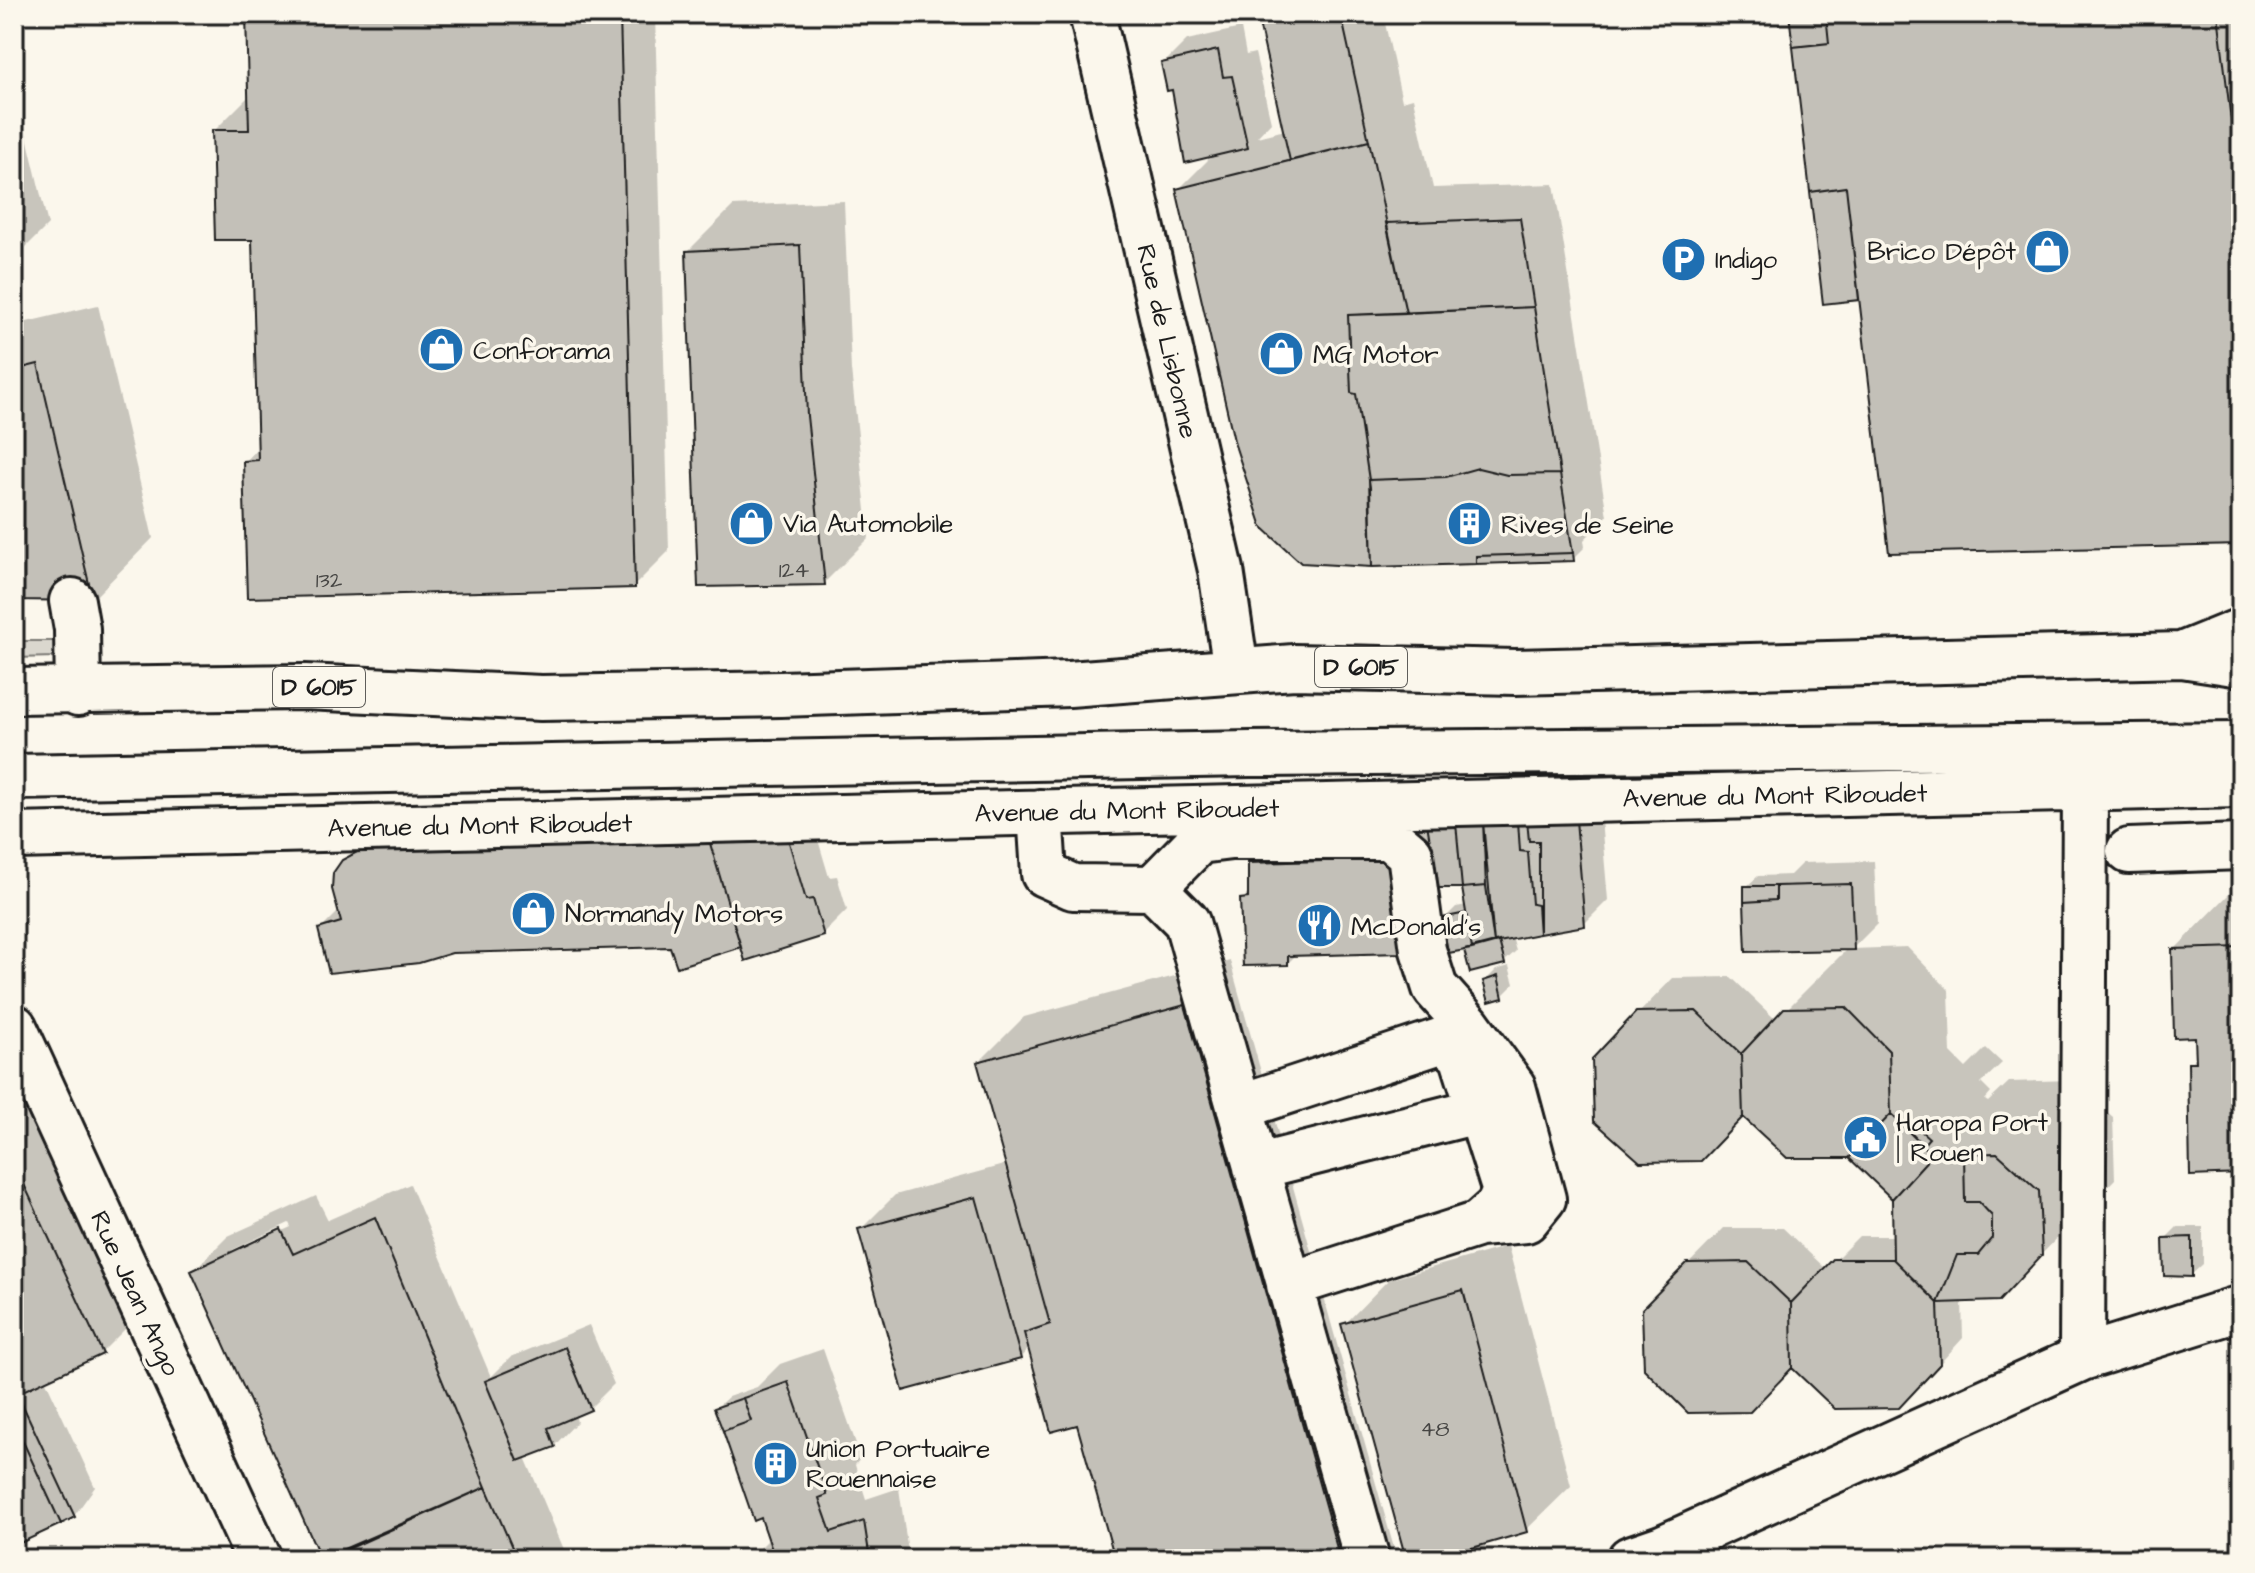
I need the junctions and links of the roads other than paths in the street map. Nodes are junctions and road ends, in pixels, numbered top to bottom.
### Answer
1 (1092, 14) edge
2 (72, 601) dead end
3 (2241, 631) edge
4 (2182, 655) junction
5 (2241, 664) edge
6 (1236, 670) junction
7 (14, 691) edge
8 (88, 692) junction
9 (14, 724) edge
10 (2241, 745) edge
11 (14, 777) edge
12 (2241, 785) edge
13 (2085, 788) junction
14 (1040, 812) junction
15 (14, 836) edge
16 (2241, 847) edge
17 (2129, 851) dead end
18 (1153, 888) junction
19 (14, 1027) edge
20 (1239, 1107) junction
21 (1481, 1110) junction
22 (1256, 1167) junction
23 (1479, 1224) junction
24 (1289, 1285) junction
25 (2241, 1308) edge
26 (2082, 1358) junction
27 (259, 1559) edge
28 (1367, 1559) edge
29 (1630, 1559) edge

1 - 6 street, Rue de Lisbonne
2 - 8 street
3 - 4 street, D 6015
4 - 5 street, D 6015
4 - 6 street, D 6015
6 - 8 street, D 6015
7 - 8 street, D 6015
8 - 9 street, D 6015
10 - 11 street
12 - 13 street, Avenue du Mont Riboudet
13 - 14 street, Avenue du Mont Riboudet
13 - 26 street
14 - 15 street, Avenue du Mont Riboudet
14 - 18 street
16 - 17 street
18 - 20 street
18 - 23 street
19 - 27 street, Rue Jean Ango
20 - 21 street
20 - 22 street
21 - 22 street
21 - 23 street
22 - 24 street
23 - 24 street
24 - 28 street
25 - 26 street
26 - 29 street

